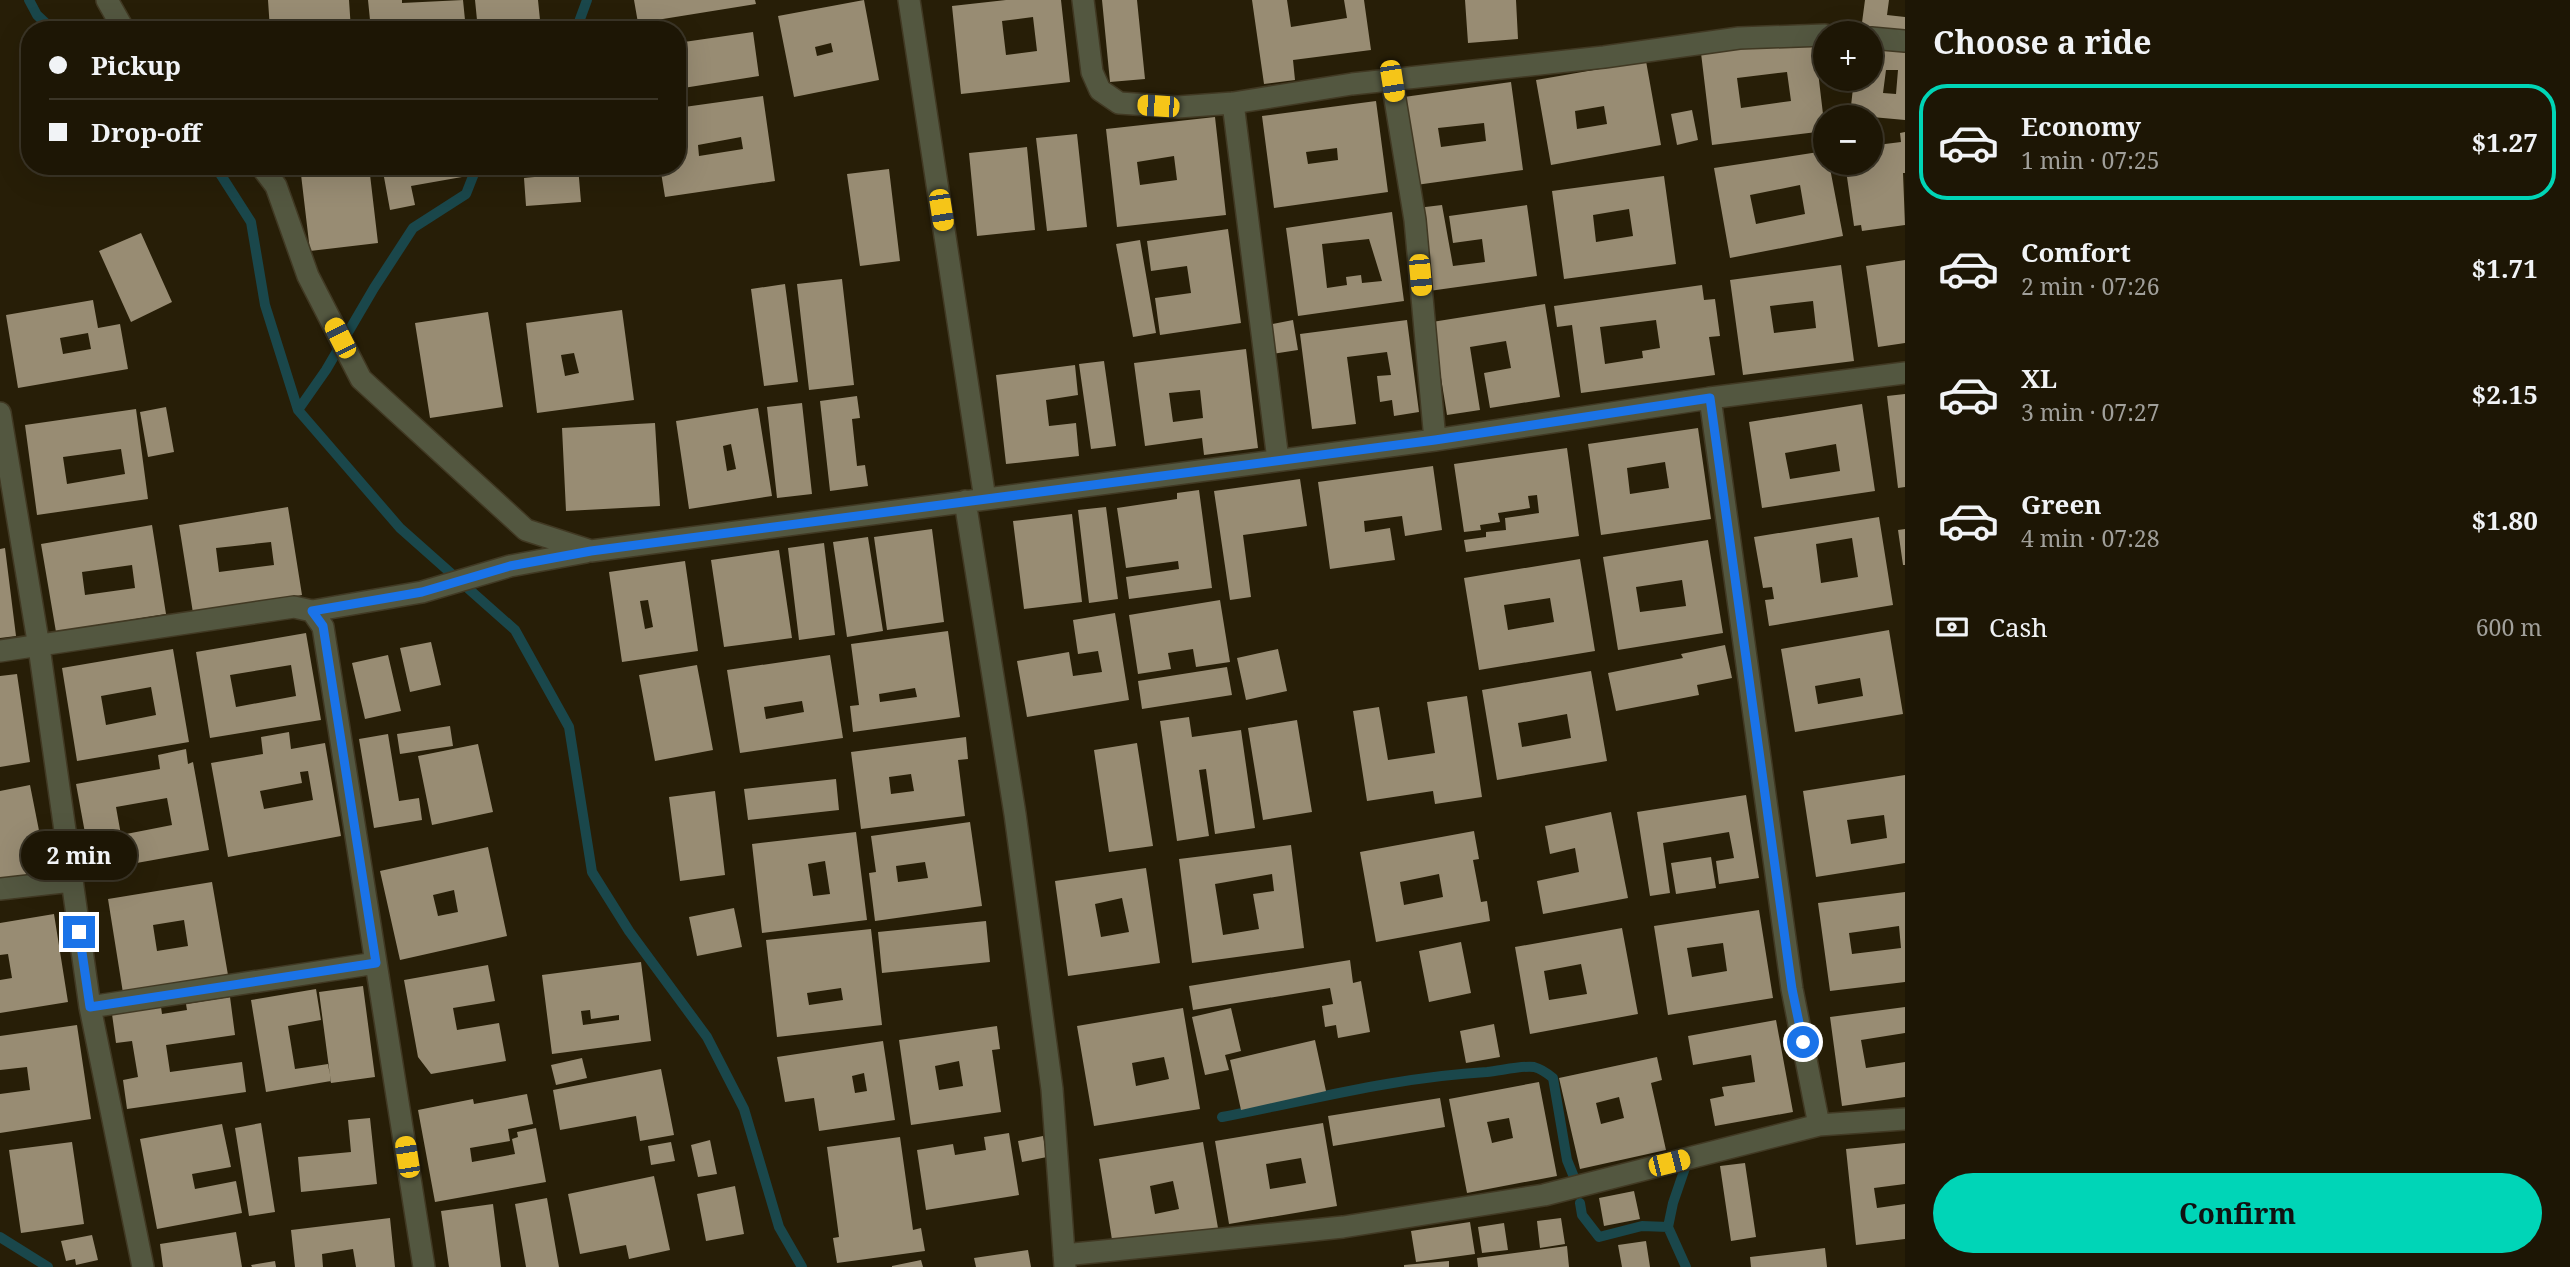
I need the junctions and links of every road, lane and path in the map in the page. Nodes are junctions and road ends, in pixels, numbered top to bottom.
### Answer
1 (107, 0) edge
2 (909, 0) edge
3 (1083, 0) edge
4 (119, 21) edge
5 (1813, 36) edge
6 (1883, 39) edge
7 (1905, 41) edge
8 (1392, 81) junction
9 (1233, 103) junction
10 (268, 175) edge
11 (1905, 373) edge
12 (1710, 398) junction
13 (0, 414) edge
14 (1435, 440) junction
15 (1278, 460) junction
16 (975, 500) junction
17 (591, 551) junction
18 (312, 611) junction
19 (39, 647) junction
20 (0, 651) edge
21 (72, 881) junction
22 (0, 889) edge
23 (376, 963) junction
24 (90, 1007) junction
25 (1905, 1119) edge
26 (1819, 1125) junction
27 (1065, 1261) edge
28 (143, 1267) edge
29 (424, 1267) edge

1 - 4 street
2 - 16 street
3 - 9 street
5 - 8 street
6 - 7 street
8 - 9 street
8 - 14 street
9 - 15 street
10 - 17 street
11 - 12 street
12 - 14 street
12 - 26 street
13 - 19 street
14 - 15 street
15 - 16 street
16 - 17 street
16 - 27 street
17 - 18 street
18 - 19 street
18 - 23 street
19 - 20 street
19 - 21 street
21 - 22 street
21 - 24 street
23 - 24 street
23 - 29 street
24 - 28 street
25 - 26 street
26 - 27 street

